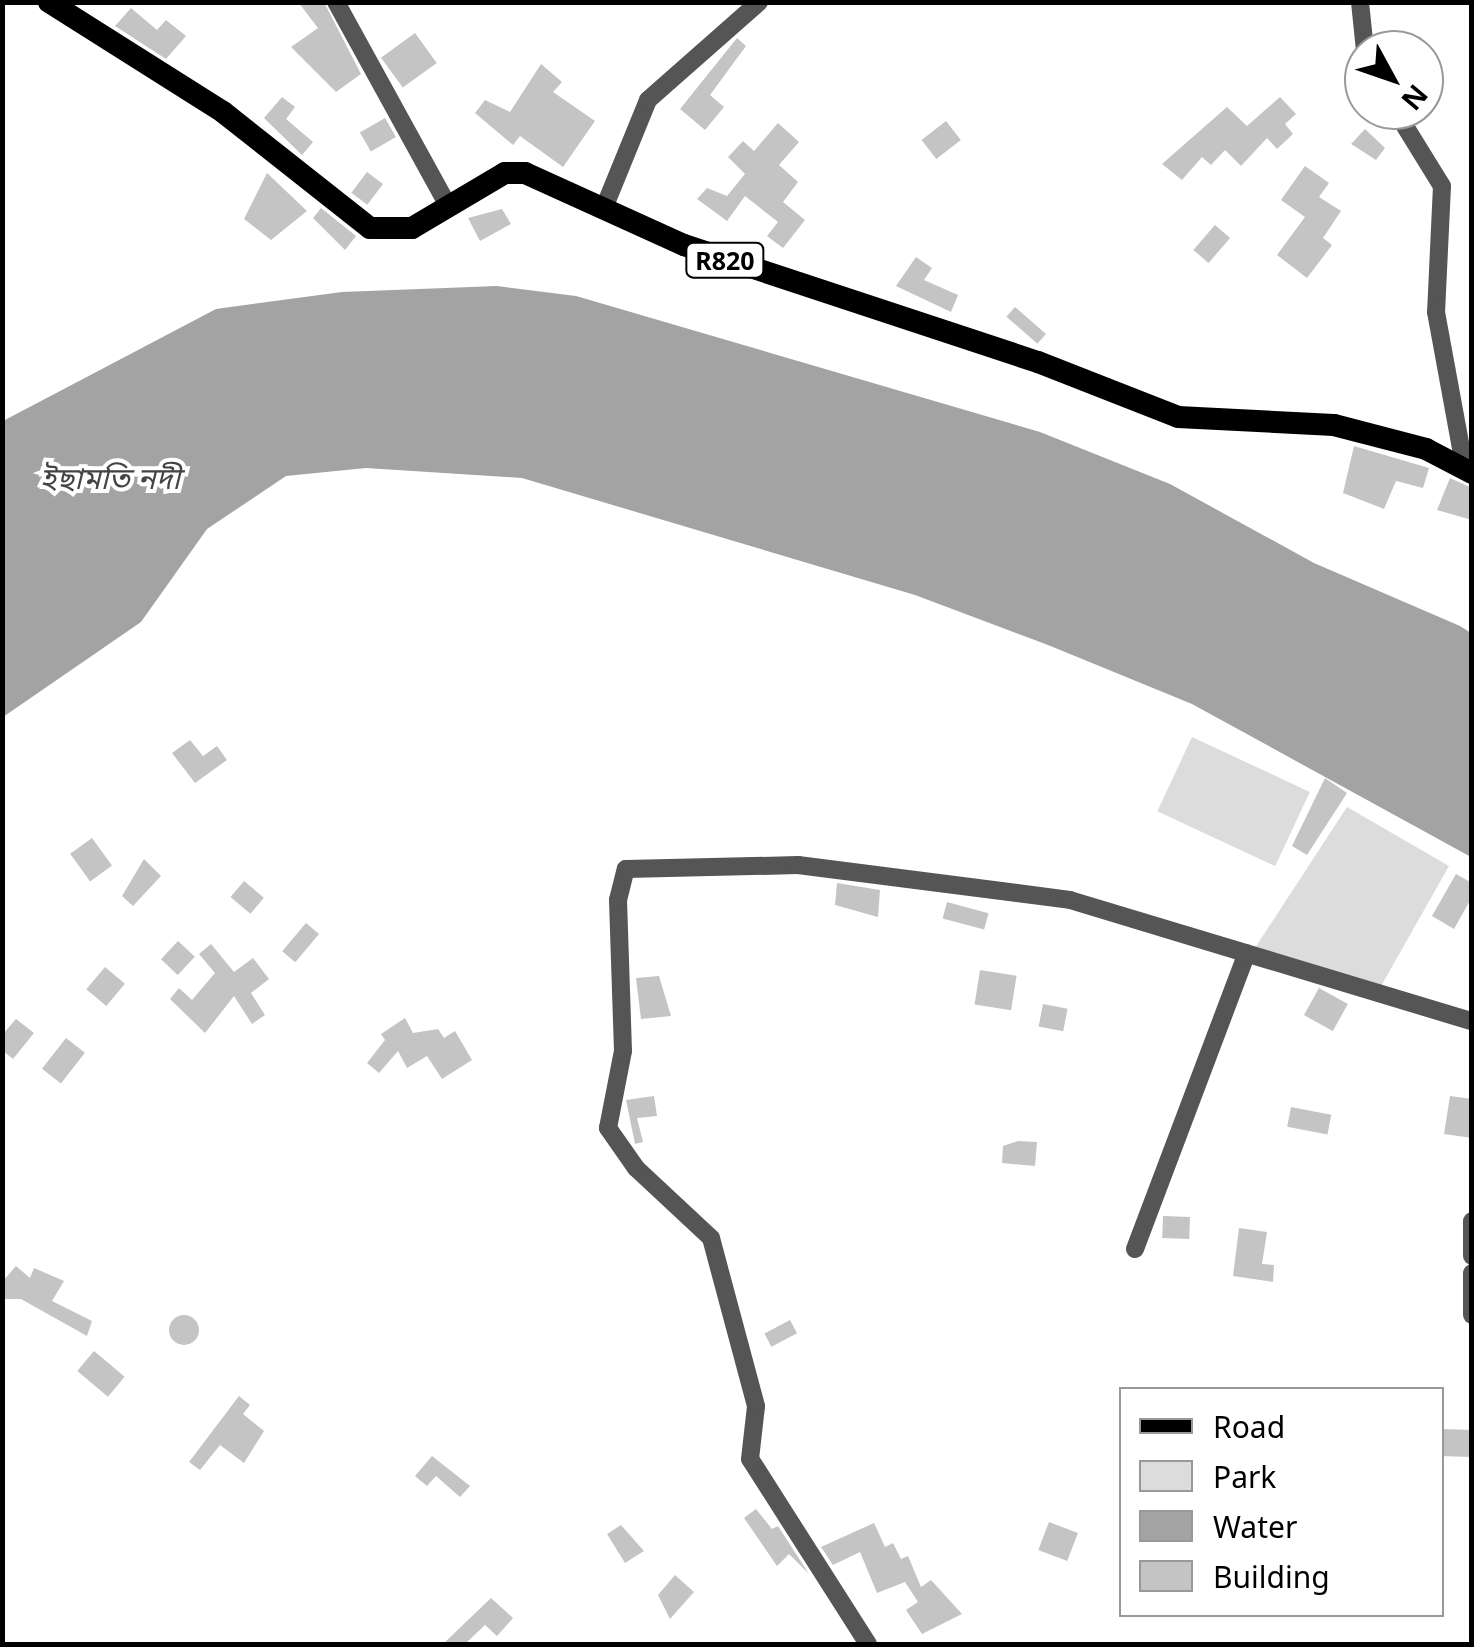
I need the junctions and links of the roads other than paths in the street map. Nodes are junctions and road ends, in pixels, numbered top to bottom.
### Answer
1 (48, 2) edge
2 (336, 2) edge
3 (759, 2) edge
4 (1360, 2) edge
5 (1363, 30) edge
6 (1407, 130) edge
7 (448, 206) junction
8 (604, 208) junction
9 (1469, 472) edge
10 (1247, 954) junction
11 (1472, 1021) edge
12 (1472, 1221) edge
13 (1135, 1249) dead end
14 (1472, 1256) edge
15 (1472, 1273) edge
16 (1472, 1315) edge
17 (868, 1644) edge

1 - 7 main road, R820
2 - 7 street
3 - 8 street
4 - 5 street
6 - 9 street
7 - 8 main road, R820
8 - 9 main road, R820
10 - 11 street
10 - 13 street
10 - 17 street
12 - 14 street
15 - 16 street

